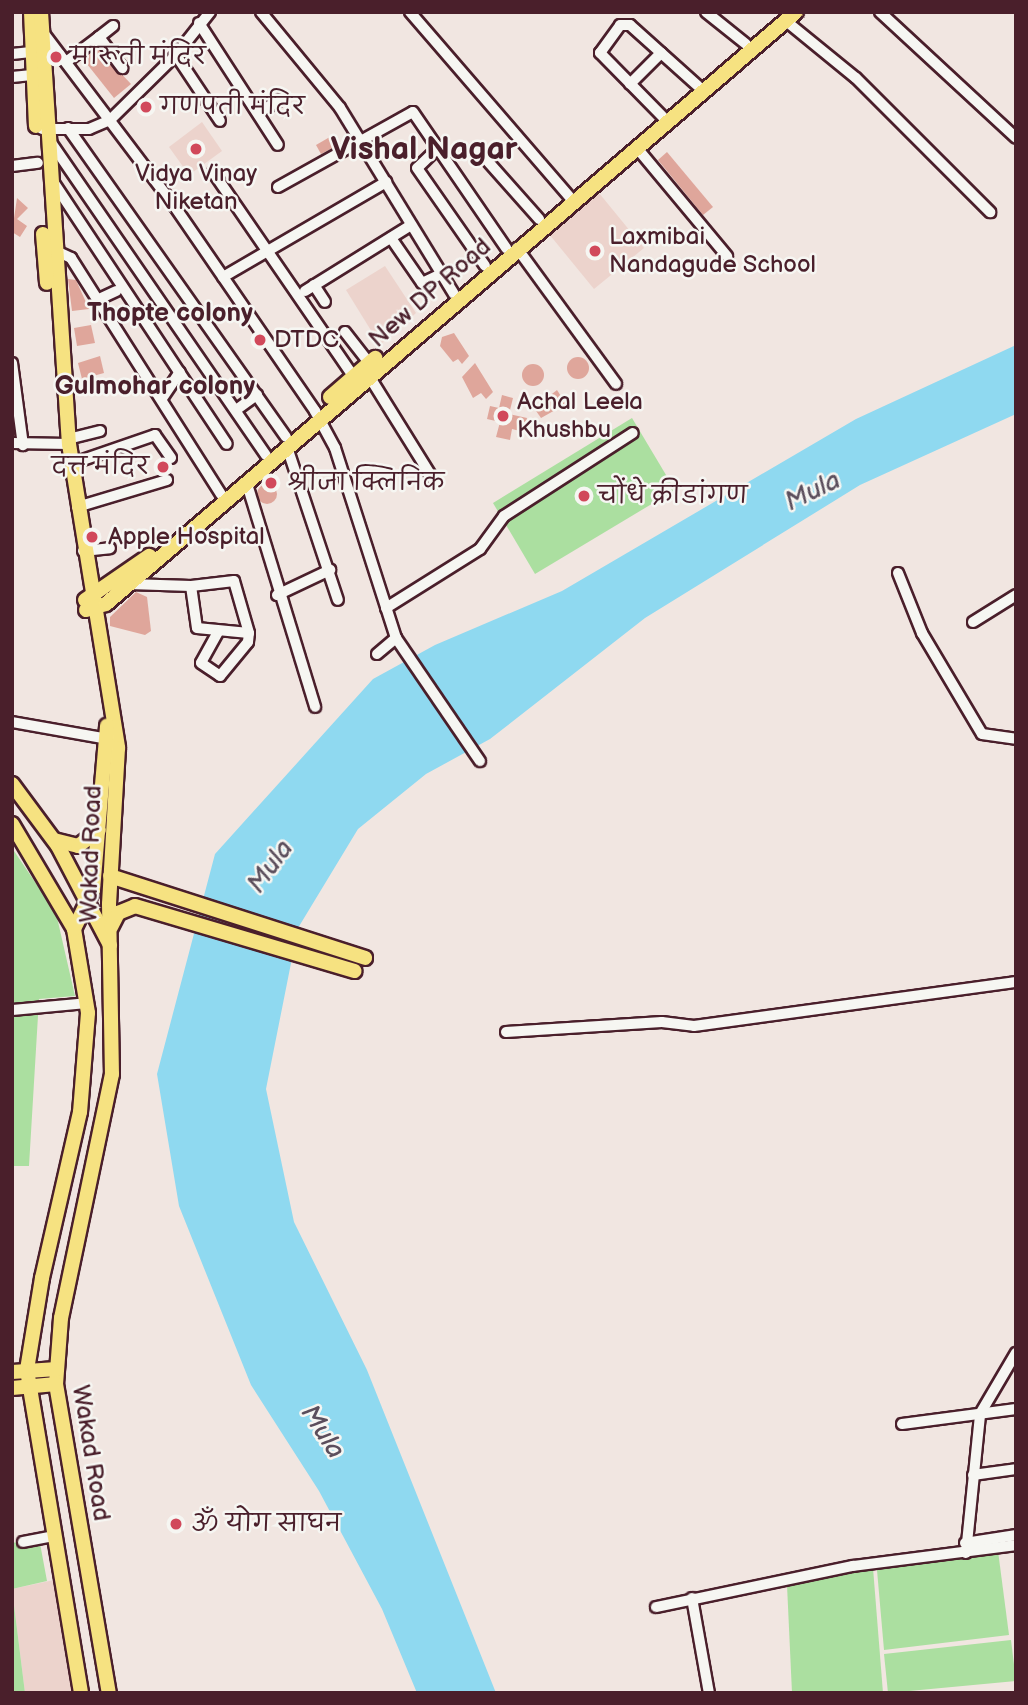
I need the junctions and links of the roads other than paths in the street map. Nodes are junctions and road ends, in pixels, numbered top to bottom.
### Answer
1 (31, 12) edge
2 (41, 12) edge
3 (209, 12) edge
4 (261, 12) edge
5 (410, 12) edge
6 (706, 12) edge
7 (880, 12) edge
8 (788, 15) edge
9 (199, 23) junction
10 (113, 26) dead end
11 (36, 29) junction
12 (99, 37) junction
13 (746, 44) junction
14 (31, 52) junction
15 (661, 53) junction
16 (12, 54) edge
17 (176, 55) junction
18 (66, 62) junction
19 (122, 68) dead end
20 (32, 75) junction
21 (12, 77) edge
22 (630, 84) junction
23 (698, 86) junction
24 (280, 100) dead end
25 (258, 113) junction
26 (663, 117) junction
27 (110, 120) junction
28 (220, 121) dead end
29 (68, 128) junction
30 (42, 131) junction
31 (1016, 138) edge
32 (362, 142) junction
33 (278, 145) dead end
34 (439, 147) junction
35 (476, 148) dead end
36 (637, 148) junction
37 (38, 163) junction
38 (12, 166) edge
39 (213, 172) dead end
40 (48, 176) junction
41 (386, 182) junction
42 (278, 187) dead end
43 (570, 198) junction
44 (990, 212) dead end
45 (538, 219) junction
46 (411, 225) junction
47 (391, 238) junction
48 (512, 248) junction
49 (54, 250) junction
50 (266, 251) junction
51 (727, 256) dead end
52 (485, 266) junction
53 (441, 274) junction
54 (223, 277) junction
55 (116, 290) dead end
56 (454, 294) junction
57 (99, 299) junction
58 (325, 302) dead end
59 (345, 332) dead end
60 (12, 363) edge
61 (369, 370) junction
62 (180, 372) junction
63 (353, 376) junction
64 (616, 384) dead end
65 (257, 395) junction
66 (163, 397) junction
67 (236, 410) junction
68 (317, 415) junction
69 (100, 431) dead end
70 (633, 433) dead end
71 (66, 442) junction
72 (287, 442) junction
73 (18, 444) edge
74 (227, 444) dead end
75 (266, 455) junction
76 (171, 458) dead end
77 (71, 464) junction
78 (167, 480) dead end
79 (435, 482) dead end
80 (247, 484) junction
81 (221, 494) junction
82 (77, 507) junction
83 (110, 548) dead end
84 (83, 551) junction
85 (330, 570) junction
86 (898, 573) dead end
87 (129, 584) junction
88 (191, 586) junction
89 (277, 595) junction
90 (1016, 595) edge
91 (338, 600) dead end
92 (89, 604) junction
93 (386, 608) junction
94 (972, 622) dead end
95 (218, 632) junction
96 (249, 633) junction
97 (399, 643) junction
98 (377, 654) dead end
99 (314, 707) dead end
100 (12, 722) edge
101 (108, 738) junction
102 (1016, 739) edge
103 (480, 761) dead end
104 (12, 784) edge
105 (12, 824) edge
106 (99, 830) junction
107 (53, 839) junction
108 (110, 876) junction
109 (110, 893) junction
110 (93, 914) junction
111 (110, 930) junction
112 (76, 935) junction
113 (111, 946) junction
114 (365, 958) dead end
115 (355, 971) dead end
116 (1016, 982) edge
117 (87, 1003) junction
118 (12, 1010) edge
119 (506, 1032) dead end
120 (1016, 1353) edge
121 (57, 1369) junction
122 (27, 1370) junction
123 (1011, 1370) edge
124 (12, 1372) edge
125 (56, 1384) junction
126 (29, 1387) junction
127 (12, 1388) edge
128 (1016, 1409) edge
129 (979, 1414) junction
130 (902, 1424) dead end
131 (1016, 1469) edge
132 (973, 1475) junction
133 (1016, 1535) edge
134 (53, 1536) junction
135 (23, 1542) dead end
136 (1016, 1545) edge
137 (966, 1548) junction
138 (692, 1598) junction
139 (656, 1607) dead end
140 (81, 1693) edge
141 (109, 1693) edge
142 (709, 1693) edge

1 - 11 main road, Wakad Road
2 - 11 main road, Wakad Road
3 - 9 street
4 - 32 street
5 - 43 street
6 - 13 street
7 - 31 street
8 - 13 main road, New DP Road
8 - 36 main road, New DP Road
8 - 44 street
9 - 17 street
9 - 25 street
10 - 12 street
11 - 14 main road, Wakad Road
11 - 18 street
11 - 30 main road, Wakad Road
12 - 18 street
12 - 19 street
13 - 23 main road, New DP Road
14 - 16 street
14 - 20 main road, Wakad Road
15 - 22 street
15 - 22 street
15 - 23 street
17 - 27 street
17 - 28 street
18 - 27 street
20 - 21 street
20 - 30 main road, Wakad Road
22 - 26 street
23 - 26 main road, New DP Road
24 - 25 street
25 - 33 street
26 - 43 main road, New DP Road
27 - 29 street
27 - 54 street
29 - 30 street
29 - 65 street
30 - 37 main road, Wakad Road
30 - 40 main road, Wakad Road
30 - 67 street
32 - 34 street
32 - 41 street
32 - 42 street
34 - 48 street
34 - 52 street
35 - 45 street
36 - 43 main road, New DP Road
36 - 51 street
37 - 38 street
37 - 71 main road, Wakad Road
39 - 50 street
40 - 49 main road, Wakad Road
40 - 62 street
41 - 46 street
41 - 50 street
43 - 45 main road, New DP Road
43 - 48 main road, New DP Road
45 - 48 main road, New DP Road
46 - 47 street
46 - 53 street
47 - 53 street
47 - 58 street
48 - 52 main road, New DP Road
48 - 61 main road, New DP Road
48 - 64 street
49 - 57 street
49 - 71 main road, Wakad Road
50 - 54 street
50 - 63 street
52 - 56 main road, New DP Road
53 - 56 street
54 - 68 street
55 - 57 street
56 - 61 main road, New DP Road
57 - 66 street
59 - 61 street
60 - 73 street
61 - 63 main road, New DP Road
61 - 68 main road, New DP Road
61 - 79 street
62 - 66 street
62 - 74 street
63 - 68 main road, New DP Road
65 - 67 street
65 - 72 street
66 - 81 street
67 - 75 street
68 - 72 main road, New DP Road
68 - 93 street
69 - 71 street
70 - 93 street
71 - 73 street
71 - 77 main road, Wakad Road
71 - 92 main road, Wakad Road
72 - 75 main road, New DP Road
72 - 80 main road, New DP Road
72 - 85 street
75 - 81 main road, New DP Road
76 - 77 street
77 - 82 main road, Wakad Road
78 - 82 street
80 - 87 main road, New DP Road
80 - 89 street
81 - 92 main road, New DP Road
82 - 84 main road, Wakad Road
83 - 84 street
84 - 92 main road, Wakad Road
85 - 89 street
85 - 91 street
86 - 102 street
87 - 88 street
87 - 92 main road, New DP Road
88 - 95 street
88 - 96 street
89 - 99 street
90 - 94 street
92 - 101 main road, Wakad Road
92 - 108 main road, Wakad Road
93 - 97 street
95 - 96 street
95 - 96 street
97 - 98 street
97 - 103 street
100 - 101 street
101 - 106 main road, Wakad Road
104 - 107 main road
105 - 112 main road
106 - 107 main road
106 - 110 main road, Wakad Road
107 - 110 main road
108 - 109 main road, Wakad Road
108 - 114 main road
109 - 110 main road
109 - 111 main road, Wakad Road
110 - 112 main road
110 - 112 main road, Wakad Road
110 - 113 main road
111 - 113 main road, Wakad Road
111 - 115 main road
112 - 117 main road, Wakad Road
113 - 121 main road, Wakad Road
116 - 119 street
117 - 118 street
117 - 122 main road, Wakad Road
120 - 123 street
121 - 122 main road
121 - 125 main road, Wakad Road
122 - 124 main road
122 - 126 main road, Wakad Road
123 - 129 street
125 - 126 main road
125 - 141 main road, Wakad Road
126 - 127 main road
126 - 134 main road, Wakad Road
128 - 129 street
129 - 130 street
129 - 132 street
131 - 132 street
132 - 137 street
133 - 137 street
134 - 135 street
134 - 140 main road, Wakad Road
136 - 137 street
137 - 138 street
138 - 139 street
138 - 142 street

